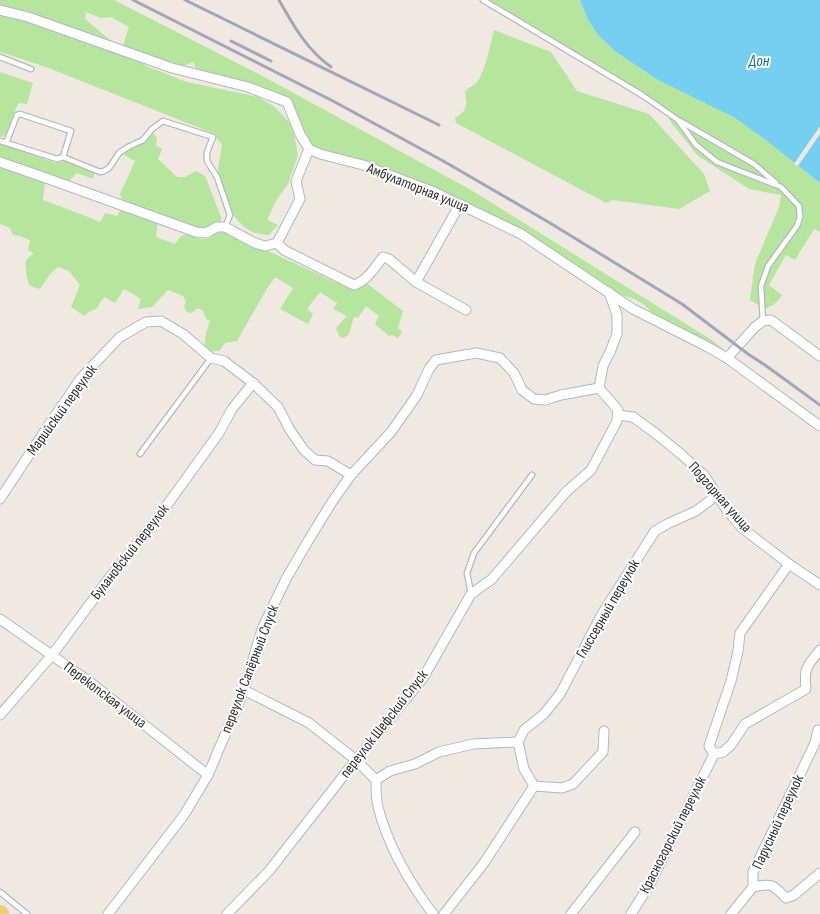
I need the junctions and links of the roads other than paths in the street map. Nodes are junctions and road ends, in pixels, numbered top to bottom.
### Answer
1 (483, 0) edge
2 (0, 10) edge
3 (0, 57) edge
4 (32, 69) dead end
5 (678, 120) junction
6 (0, 141) edge
7 (6, 143) junction
8 (309, 149) junction
9 (63, 157) junction
10 (0, 162) edge
11 (781, 187) junction
12 (460, 204) junction
13 (225, 227) junction
14 (277, 243) junction
15 (416, 282) junction
16 (609, 292) junction
17 (466, 310) dead end
18 (763, 321) junction
19 (820, 356) edge
20 (211, 358) junction
21 (727, 358) junction
22 (253, 383) junction
23 (599, 388) junction
24 (618, 415) junction
25 (820, 426) edge
26 (140, 454) dead end
27 (351, 475) junction
28 (532, 475) dead end
29 (717, 496) junction
30 (0, 499) edge
31 (790, 564) junction
32 (820, 584) edge
33 (471, 594) junction
34 (0, 619) edge
35 (820, 650) edge
36 (52, 655) junction
37 (244, 690) junction
38 (0, 715) edge
39 (818, 730) dead end
40 (604, 731) dead end
41 (518, 742) junction
42 (714, 754) junction
43 (356, 760) junction
44 (208, 774) junction
45 (376, 780) junction
46 (534, 786) junction
47 (635, 832) dead end
48 (820, 873) edge
49 (753, 887) junction
50 (0, 892) edge
51 (27, 914) edge
52 (108, 914) edge
53 (227, 914) edge
54 (433, 914) edge
55 (444, 914) edge
56 (571, 914) edge
57 (631, 914) edge
58 (731, 914) edge

1 - 5 lane
2 - 8 street
3 - 4 lane
5 - 11 lane
5 - 11 lane
6 - 7 lane
7 - 9 lane
7 - 9 lane
8 - 12 street, Амбулаторная улица
8 - 14 street
9 - 13 lane
10 - 13 street
11 - 18 lane
12 - 15 street
12 - 16 street, Амбулаторная улица
13 - 14 street
14 - 15 street
15 - 17 street
16 - 21 street, Амбулаторная улица
16 - 23 street
18 - 19 street
18 - 21 street
20 - 22 street
20 - 26 lane
20 - 30 street, Марийский переулок
21 - 25 street, Амбулаторная улица
22 - 27 street
22 - 36 street, Булановский переулок
23 - 24 street
23 - 27 street, переулок Сапёрный Спуск
24 - 29 street, Подгорная улица
24 - 33 street, переулок Шефский Спуск
27 - 37 street, переулок Сапёрный Спуск
28 - 33 lane
29 - 31 street, Подгорная улица
29 - 41 street, Глиссерный переулок
31 - 32 street, Подгорная улица
31 - 42 street, Красногорский переулок
33 - 43 street, переулок Шефский Спуск
34 - 36 street, Перекопская улица
35 - 42 street
36 - 38 street, Булановский переулок
36 - 44 street, Перекопская улица
37 - 43 street
37 - 44 street, переулок Сапёрный Спуск
39 - 49 street, Парусный переулок
40 - 46 street
41 - 45 street
41 - 46 street
42 - 57 street, Красногорский переулок
43 - 45 street
43 - 53 street, переулок Шефский Спуск
44 - 52 street, переулок Сапёрный Спуск
45 - 54 street
46 - 55 street
47 - 56 street
48 - 49 street, Парусный переулок
49 - 58 street, Парусный переулок
50 - 51 lane

